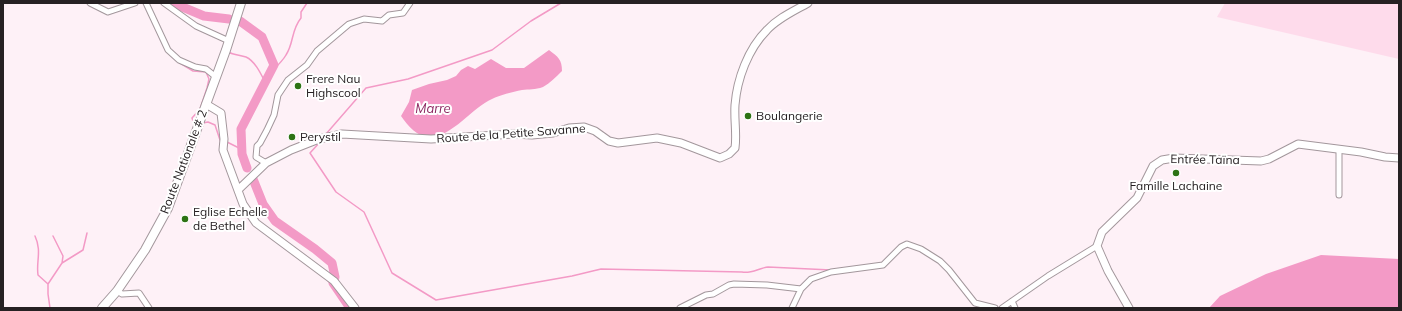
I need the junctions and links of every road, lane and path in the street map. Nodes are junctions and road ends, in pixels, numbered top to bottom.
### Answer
1 (90, 3) edge
2 (135, 3) edge
3 (146, 3) edge
4 (164, 3) edge
5 (241, 3) edge
6 (410, 3) edge
7 (808, 3) edge
8 (229, 41) junction
9 (216, 77) junction
10 (206, 104) junction
11 (1339, 149) junction
12 (1399, 158) edge
13 (266, 163) junction
14 (238, 190) junction
15 (1339, 195) dead end
16 (1097, 246) junction
17 (801, 289) junction
18 (116, 291) junction
19 (1012, 301) junction
20 (102, 308) edge
21 (149, 308) edge
22 (355, 308) edge
23 (680, 308) edge
24 (792, 308) edge
25 (995, 308) edge
26 (1002, 308) edge
27 (1016, 308) edge
28 (1129, 308) edge

1 - 2 street
3 - 9 street
4 - 8 street
5 - 8 main road, Route Nationale # 2
6 - 13 street
7 - 13 street, Route de la Petite Savanne
8 - 9 main road, Route Nationale # 2
9 - 10 main road, Route Nationale # 2
10 - 14 street
10 - 18 main road, Route Nationale # 2
11 - 12 street, Entrée Taïna
11 - 15 street
11 - 16 street, Entrée Taïna
13 - 14 street, Route de la Petite Savanne
14 - 22 street
16 - 19 street
16 - 28 street
17 - 23 street
17 - 24 street
17 - 25 street
18 - 20 main road, Route Nationale # 2
18 - 21 street
19 - 26 street
19 - 27 street

